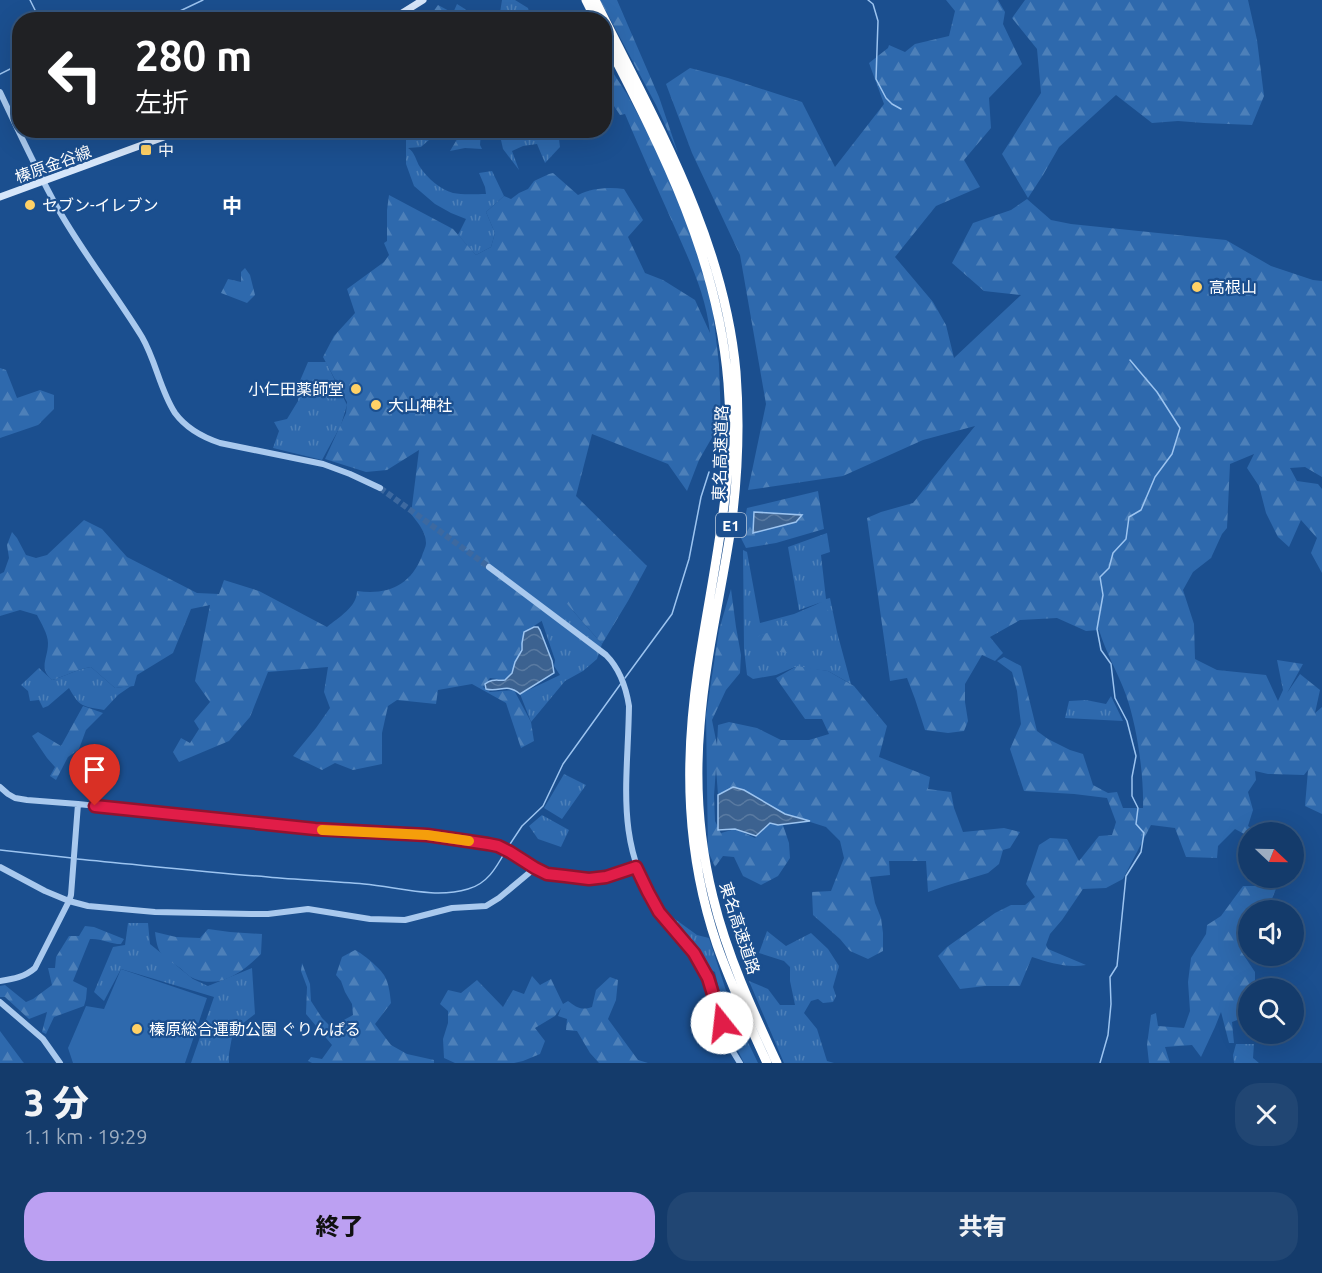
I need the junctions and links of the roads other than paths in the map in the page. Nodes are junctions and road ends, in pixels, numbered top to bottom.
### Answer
1 (423, 0) edge
2 (404, 12) edge
3 (612, 33) edge
4 (612, 53) edge
5 (0, 92) edge
6 (12, 116) edge
7 (23, 138) edge
8 (161, 138) edge
9 (44, 180) junction
10 (0, 197) edge
11 (380, 488) tunnel mouth
12 (489, 567) tunnel mouth
13 (0, 787) edge
14 (78, 804) junction
15 (0, 867) edge
16 (636, 867) junction
17 (535, 868) junction
18 (69, 901) junction
19 (0, 981) edge
20 (0, 1002) edge
21 (60, 1063) edge
22 (740, 1063) edge
23 (767, 1063) edge
24 (777, 1063) edge

1 - 2 main road
3 - 24 highway, 東名高速道路 / E1
4 - 23 highway, 東名高速道路 / E1
5 - 6 street
7 - 9 street
8 - 9 main road, 榛原金谷線
9 - 10 main road, 榛原金谷線
9 - 11 street
12 - 16 street
13 - 14 street
14 - 17 street
14 - 18 street
15 - 18 street
16 - 17 street
16 - 22 street
17 - 18 street
18 - 19 street
20 - 21 street

